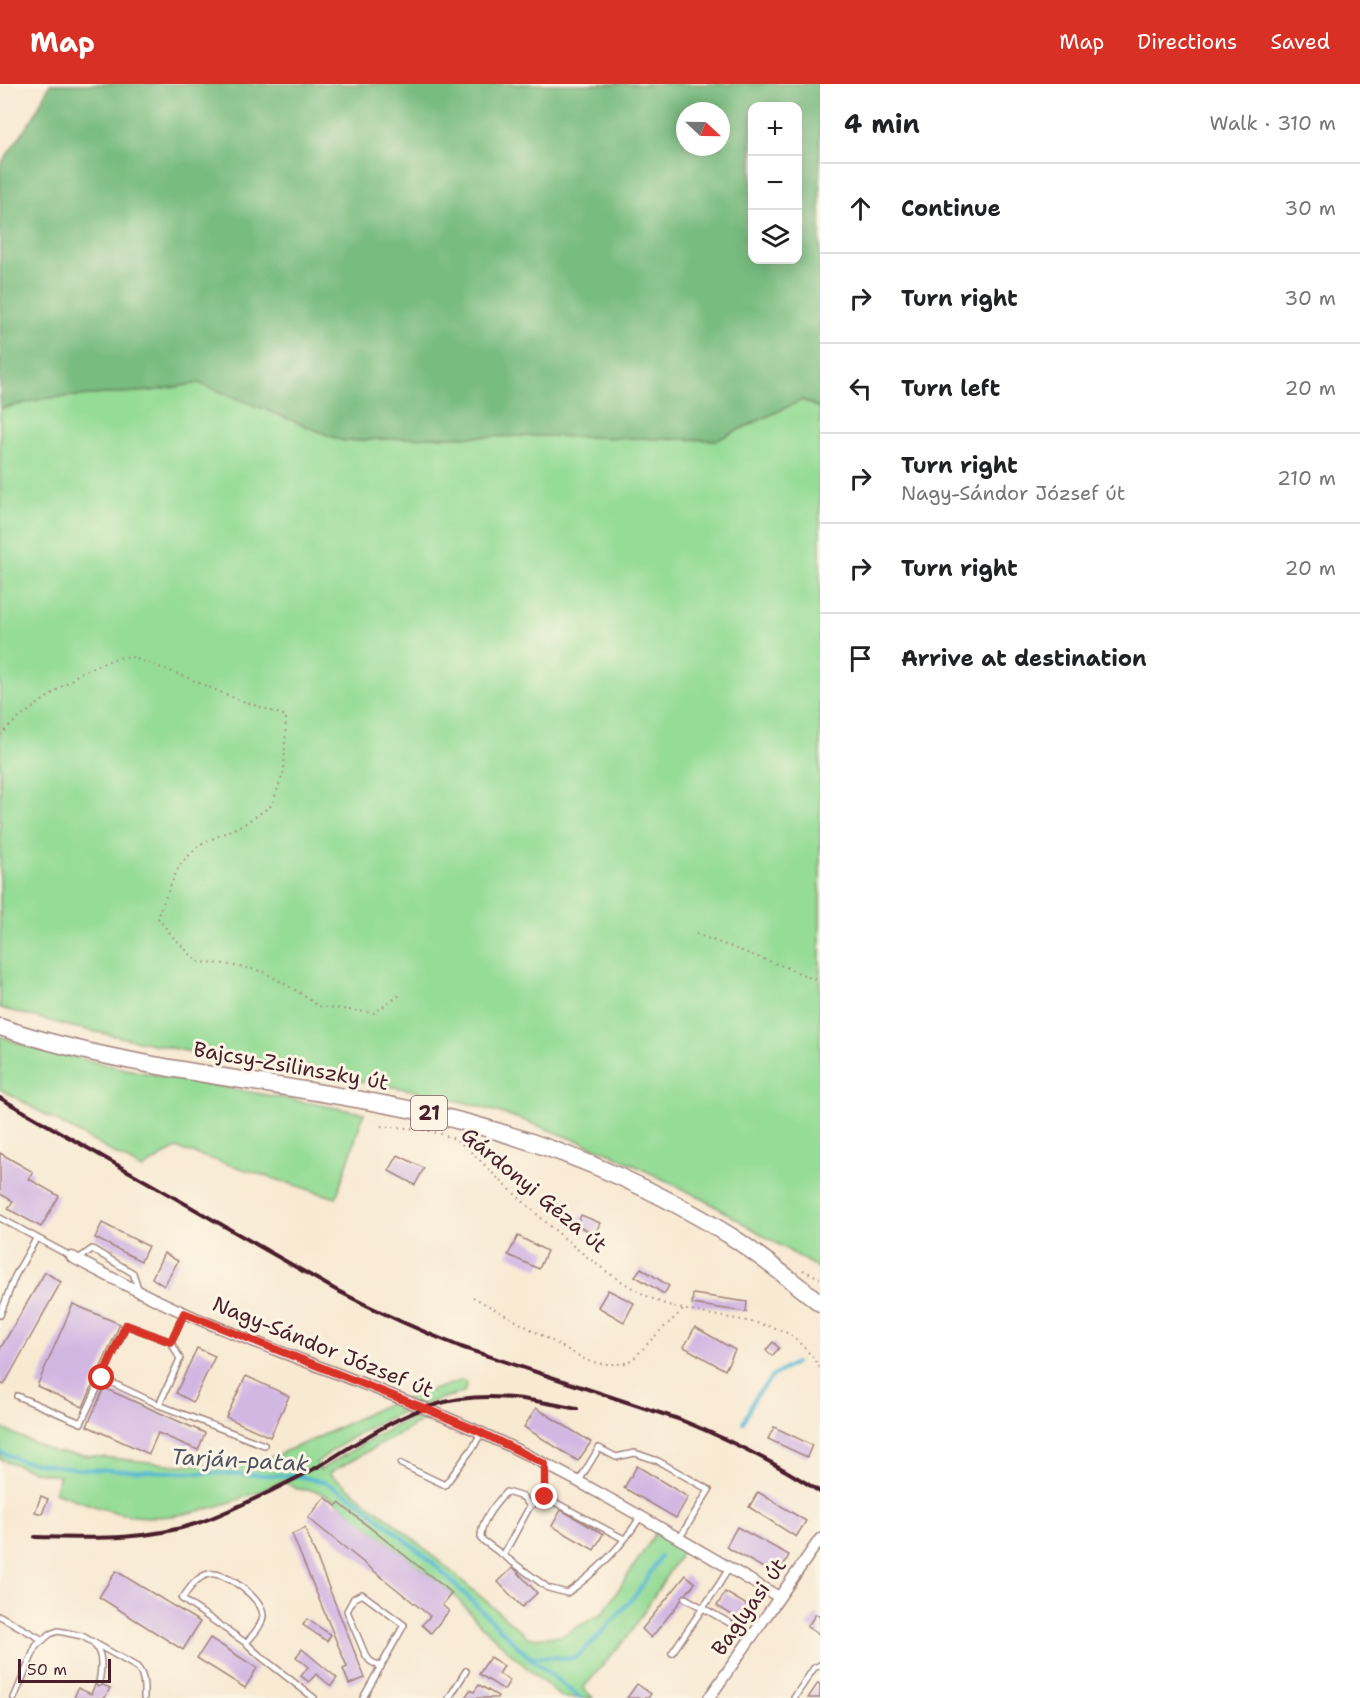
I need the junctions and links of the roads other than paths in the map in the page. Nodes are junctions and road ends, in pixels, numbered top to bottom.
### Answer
1 (0, 1027) edge
2 (0, 1218) edge
3 (36, 1239) junction
4 (75, 1258) junction
5 (140, 1293) junction
6 (820, 1303) edge
7 (184, 1313) junction
8 (0, 1315) edge
9 (171, 1342) junction
10 (102, 1378) junction
11 (17, 1396) dead end
12 (159, 1404) junction
13 (481, 1432) junction
14 (264, 1445) dead end
15 (401, 1464) dead end
16 (545, 1464) junction
17 (579, 1482) junction
18 (545, 1497) junction
19 (530, 1506) junction
20 (640, 1517) junction
21 (624, 1539) junction
22 (679, 1539) junction
23 (820, 1539) edge
24 (504, 1554) junction
25 (729, 1568) junction
26 (779, 1597) junction
27 (685, 1598) dead end
28 (704, 1608) junction
29 (0, 1616) edge
30 (735, 1626) dead end
31 (43, 1640) junction
32 (91, 1641) junction
33 (246, 1643) junction
34 (672, 1653) dead end
35 (820, 1665) edge
36 (381, 1666) junction
37 (466, 1671) dead end
38 (99, 1683) dead end
39 (14, 1698) edge
40 (144, 1698) edge
41 (314, 1698) edge
42 (363, 1698) edge
43 (449, 1698) edge
44 (709, 1698) edge
45 (794, 1698) edge

1 - 6 main road, Bajcsy-Zsilinszky út / 21
2 - 3 lane
3 - 4 lane
3 - 8 lane
4 - 5 street, Nagy-Sándor József út
4 - 5 lane
5 - 7 street, Nagy-Sándor József út
7 - 9 lane
7 - 13 street, Nagy-Sándor József út
9 - 10 lane
9 - 12 lane
10 - 11 lane
10 - 12 lane
12 - 14 lane
13 - 15 lane
13 - 16 street, Nagy-Sándor József út
16 - 17 street, Nagy-Sándor József út
16 - 18 lane
17 - 20 street, Nagy-Sándor József út
17 - 22 lane
18 - 19 lane
18 - 21 lane
19 - 24 lane
19 - 24 lane
20 - 21 lane
20 - 22 street, Nagy-Sándor József út
21 - 24 lane
22 - 25 street, Nagy-Sándor József út
23 - 26 street, Baglyasi út
25 - 26 street, Nagy-Sándor József út
25 - 28 lane
26 - 44 street, Baglyasi út
27 - 28 lane
28 - 30 lane
28 - 34 lane
29 - 31 lane
31 - 32 lane
31 - 39 lane
32 - 38 lane
32 - 40 lane
33 - 33 lane
33 - 41 lane
35 - 45 lane
36 - 36 lane
36 - 42 lane
37 - 43 lane

